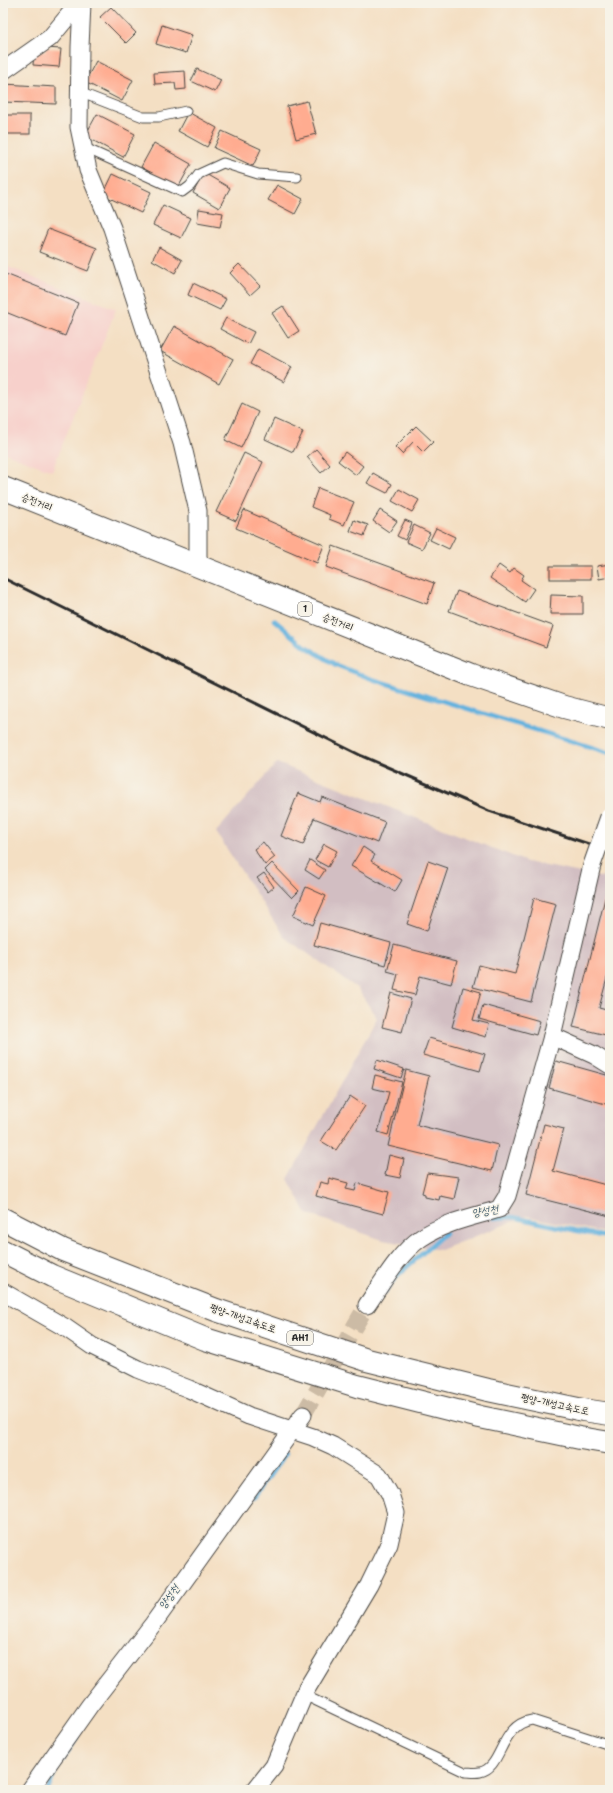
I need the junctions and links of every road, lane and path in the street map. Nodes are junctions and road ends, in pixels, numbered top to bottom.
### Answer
1 (79, 3) edge
2 (82, 3) edge
3 (3, 71) edge
4 (79, 92) junction
5 (186, 111) dead end
6 (83, 147) junction
7 (297, 177) dead end
8 (3, 488) edge
9 (198, 566) junction
10 (610, 719) edge
11 (610, 816) edge
12 (552, 1036) junction
13 (610, 1065) edge
14 (3, 1219) edge
15 (3, 1251) edge
16 (3, 1292) edge
17 (367, 1305) tunnel mouth
18 (610, 1414) edge
19 (303, 1415) tunnel mouth
20 (293, 1431) junction
21 (610, 1443) edge
22 (304, 1695) junction
23 (610, 1745) edge
24 (30, 1790) edge
25 (255, 1790) edge

1 - 3 street
2 - 4 street
4 - 5 lane
4 - 6 street
6 - 7 lane
6 - 9 street
8 - 9 main road, 승전거리 / 1
9 - 10 main road, 승전거리 / 1
11 - 12 street, bridge
12 - 13 street
12 - 17 street
14 - 18 main road, 평양-개성고속도로 / AH1
15 - 21 main road
16 - 20 street
19 - 20 street
20 - 22 street
20 - 24 street
22 - 23 lane
22 - 25 street

